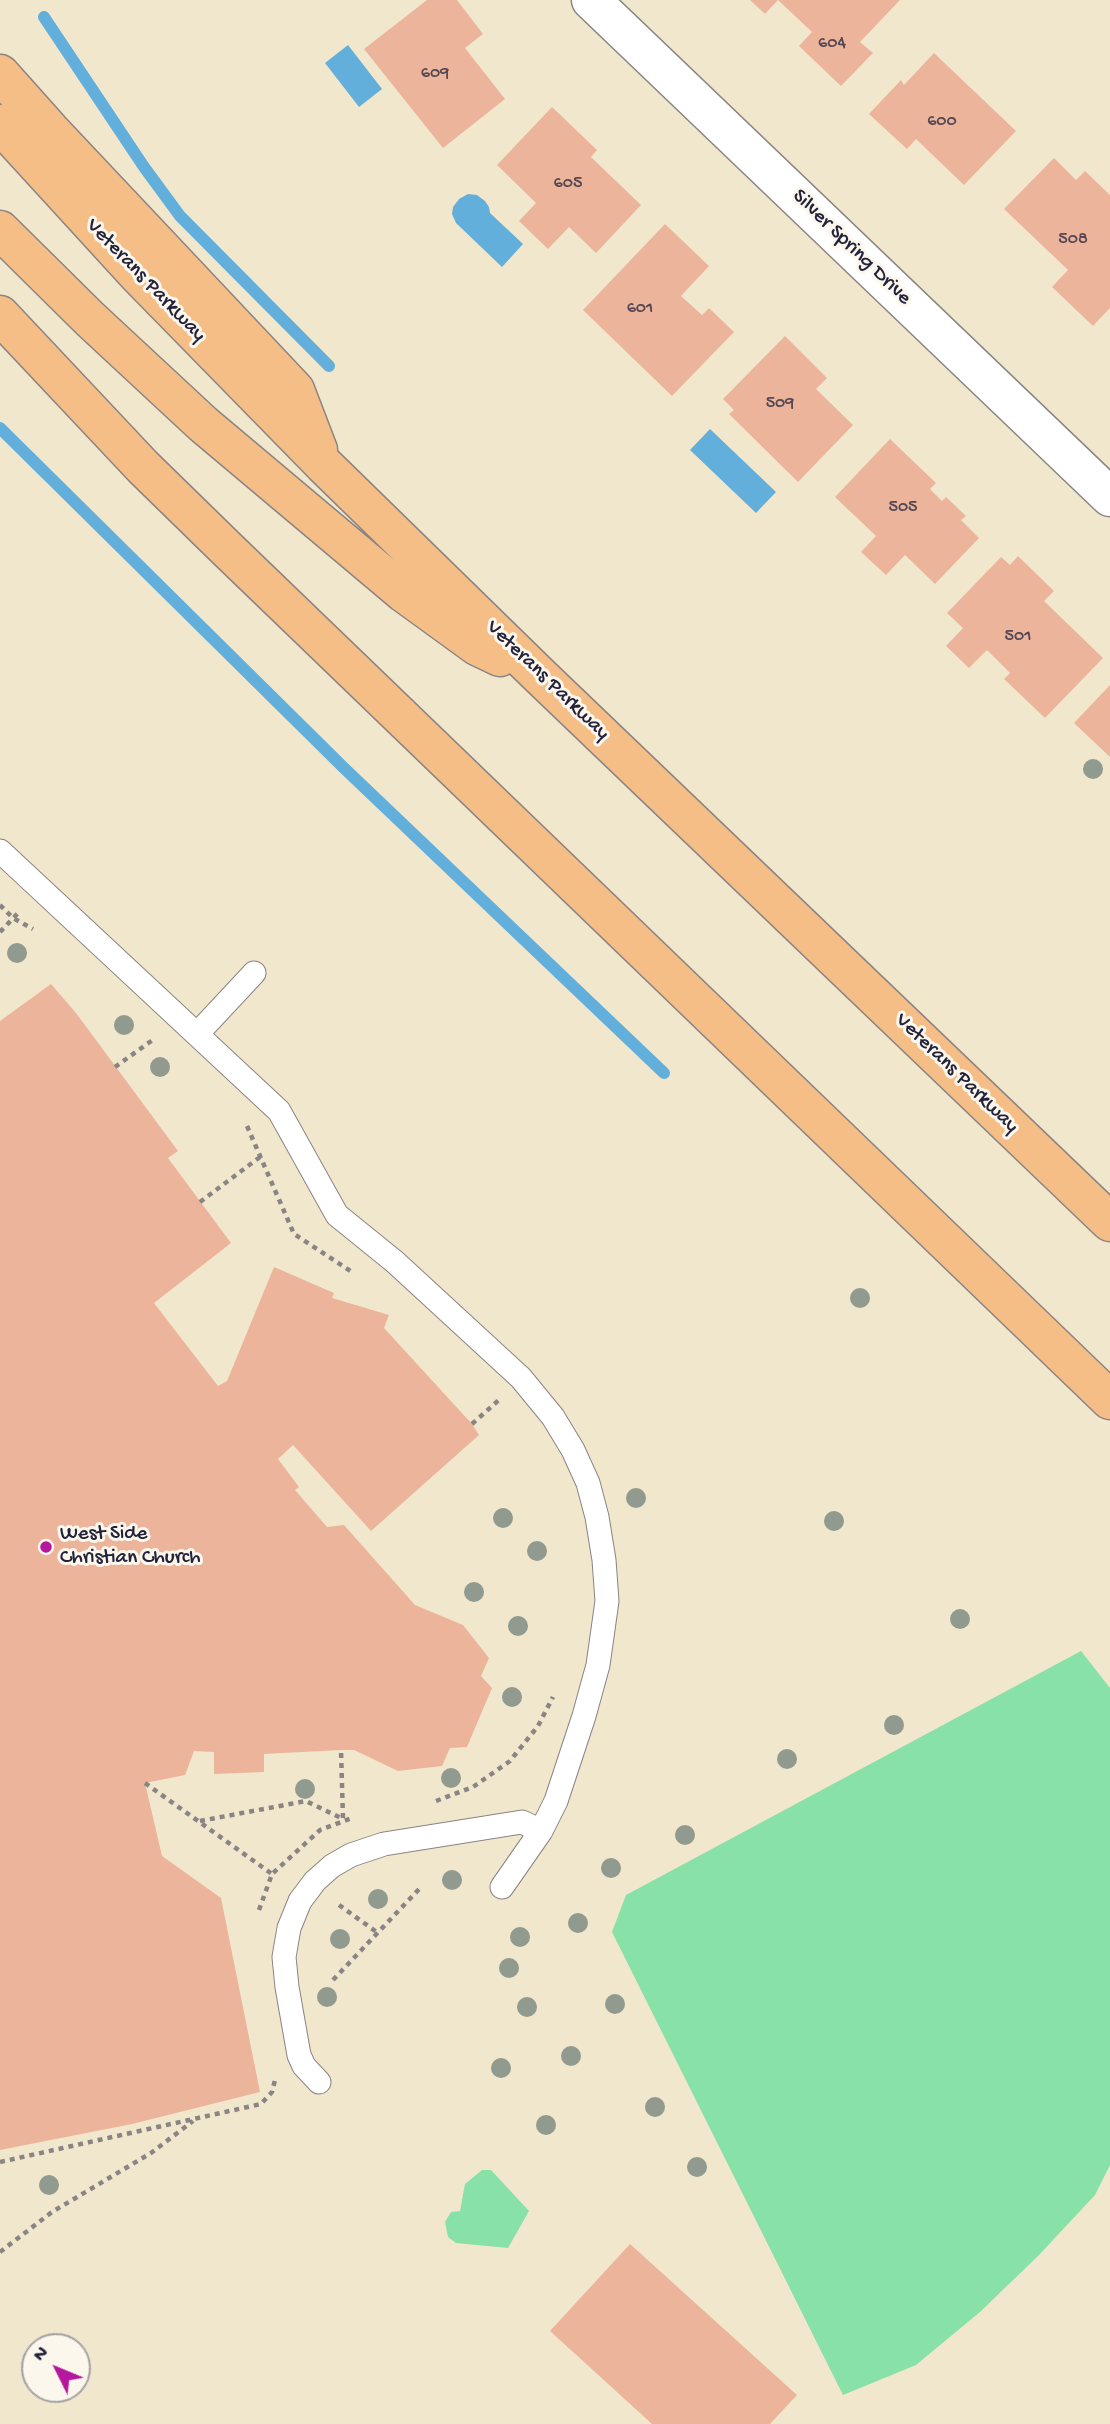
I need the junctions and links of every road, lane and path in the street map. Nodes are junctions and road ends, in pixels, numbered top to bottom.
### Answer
1 (591, 0) edge
2 (0, 74) edge
3 (0, 124) edge
4 (0, 230) edge
5 (0, 315) edge
6 (324, 465) junction
7 (1110, 498) edge
8 (540, 676) junction
9 (0, 851) edge
10 (0, 905) edge
11 (25, 905) dead end
12 (13, 918) junction
13 (0, 932) edge
14 (42, 934) dead end
15 (254, 973) dead end
16 (198, 1033) junction
17 (158, 1036) dead end
18 (116, 1067) dead end
19 (246, 1124) dead end
20 (260, 1157) junction
21 (200, 1202) dead end
22 (1110, 1222) edge
23 (358, 1276) dead end
24 (1110, 1400) edge
25 (506, 1407) dead end
26 (472, 1424) dead end
27 (555, 1692) dead end
28 (341, 1750) dead end
29 (145, 1783) dead end
30 (428, 1804) dead end
31 (357, 1817) dead end
32 (344, 1819) junction
33 (200, 1821) junction
34 (541, 1831) junction
35 (272, 1874) junction
36 (422, 1886) dead end
37 (502, 1887) dead end
38 (339, 1905) dead end
39 (257, 1915) dead end
40 (378, 1933) junction
41 (333, 1980) dead end
42 (275, 2080) dead end
43 (319, 2082) dead end
44 (194, 2120) junction
45 (132, 2124) dead end
46 (133, 2132) junction
47 (0, 2162) edge
48 (0, 2252) edge

1 - 7 street, Silver Spring Drive
2 - 6 highway
3 - 6 highway, Veterans Parkway
4 - 8 highway
5 - 24 highway
6 - 8 highway, Veterans Parkway
8 - 22 highway, Veterans Parkway
9 - 16 lane
10 - 12 path
11 - 12 path
12 - 13 path
12 - 14 path
15 - 16 lane
16 - 34 lane
17 - 18 path
19 - 20 path
20 - 21 path
20 - 23 path
25 - 26 path
27 - 30 path
28 - 32 path
29 - 33 path
31 - 32 path
32 - 33 path
32 - 35 path
33 - 35 path
34 - 37 lane
34 - 43 lane
35 - 39 path
36 - 40 path
38 - 40 path
40 - 41 path
42 - 44 path
44 - 46 path
44 - 48 path
45 - 46 path
46 - 47 path

